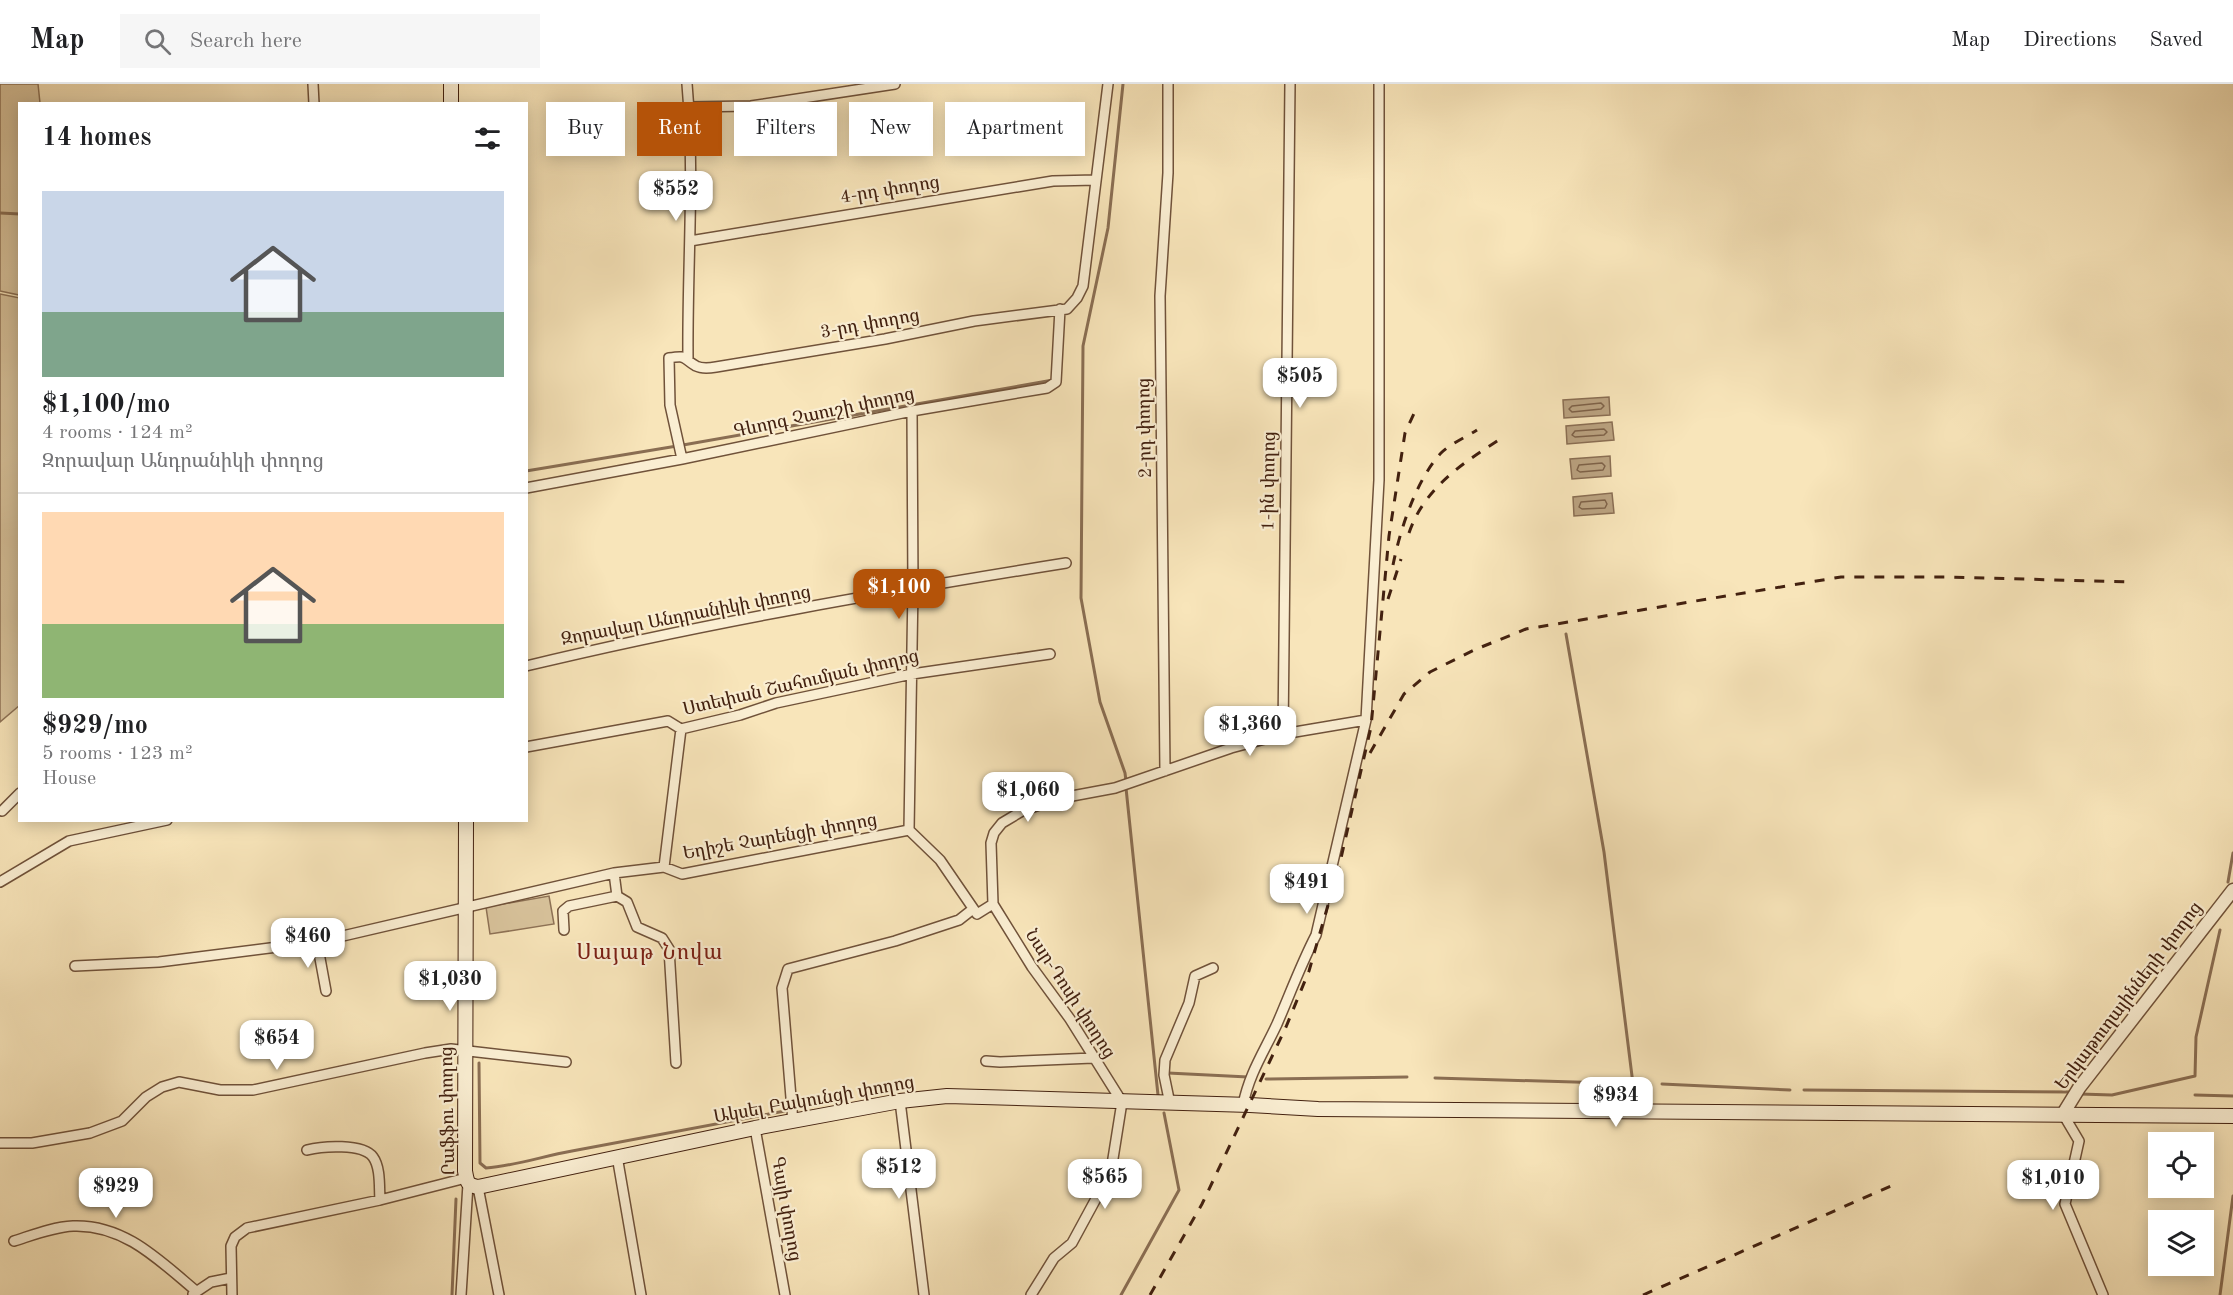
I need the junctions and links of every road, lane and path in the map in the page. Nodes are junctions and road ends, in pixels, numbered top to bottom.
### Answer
1 (313, 84) edge
2 (451, 84) edge
3 (687, 84) edge
4 (895, 84) edge
5 (1108, 84) edge
6 (1168, 84) edge
7 (1290, 84) edge
8 (1379, 84) edge
9 (315, 102) edge
10 (451, 102) edge
11 (689, 102) edge
12 (722, 106) edge
13 (689, 156) edge
14 (1096, 180) junction
15 (690, 241) junction
16 (1060, 309) junction
17 (688, 359) junction
18 (912, 411) junction
19 (682, 459) junction
20 (528, 488) edge
21 (1066, 563) dead end
22 (913, 587) junction
23 (1050, 654) dead end
24 (528, 666) edge
25 (912, 674) junction
26 (1366, 720) junction
27 (681, 729) junction
28 (1283, 734) junction
29 (528, 747) edge
30 (1165, 771) junction
31 (18, 795) edge
32 (2, 811) dead end
33 (157, 822) edge
34 (466, 822) edge
35 (909, 830) junction
36 (664, 867) junction
37 (614, 873) junction
38 (0, 882) edge
39 (2233, 890) edge
40 (617, 896) junction
41 (993, 904) junction
42 (466, 906) junction
43 (973, 909) junction
44 (564, 930) dead end
45 (317, 942) junction
46 (75, 966) dead end
47 (1213, 968) dead end
48 (326, 991) dead end
49 (465, 1052) junction
50 (1093, 1058) junction
51 (986, 1060) dead end
52 (566, 1062) dead end
53 (676, 1063) dead end
54 (900, 1101) junction
55 (1122, 1102) junction
56 (1170, 1104) junction
57 (1243, 1105) junction
58 (2063, 1114) junction
59 (2233, 1116) edge
60 (793, 1122) junction
61 (755, 1128) junction
62 (0, 1143) edge
63 (307, 1150) dead end
64 (617, 1156) junction
65 (471, 1184) junction
66 (380, 1200) junction
67 (14, 1240) dead end
68 (231, 1278) junction
69 (194, 1293) edge
70 (232, 1295) edge
71 (461, 1295) edge
72 (499, 1295) edge
73 (641, 1295) edge
74 (785, 1295) edge
75 (924, 1295) edge
76 (1031, 1295) edge
77 (2103, 1295) edge

1 - 9 street
2 - 10 main road
3 - 11 street
4 - 12 street
5 - 14 street
6 - 30 street, 2-րդ փողոց
7 - 28 street, 1-ին փողոց
8 - 26 street
13 - 15 street
14 - 15 street, 4-րդ փողոց
14 - 16 street
15 - 17 street
16 - 17 street, 3-րդ փողոց
16 - 18 street, Գևորգ Չաուշի փողոց
17 - 19 street
18 - 19 street, Գևորգ Չաուշի փողոց
18 - 22 street
19 - 20 street, Գևորգ Չաուշի փողոց
21 - 22 street, Զորավար Անդրանիկի փողոց
22 - 24 street, Զորավար Անդրանիկի փողոց
22 - 25 street
23 - 25 street, Ստեփան Շահումյան փողոց
25 - 27 street, Ստեփան Շահումյան փողոց
25 - 35 street
26 - 28 street
26 - 57 street
27 - 29 street, Ստեփան Շահումյան փողոց
27 - 36 street
28 - 30 street
30 - 41 street
31 - 32 street
33 - 38 street
34 - 42 main road, Րաֆֆու փողոց
35 - 36 street, Եղիշե Չարենցի փողոց
35 - 43 street
36 - 37 street, Եղիշե Չարենցի փողոց
37 - 40 street
37 - 42 street, Եղիշե Չարենցի փողոց
39 - 58 street, Երկաթուղայինների փողոց
40 - 44 street
40 - 53 street
41 - 43 street
41 - 50 street, Նար-Դոսի փողոց
42 - 45 street, Եղիշե Չարենցի փողոց
42 - 49 main road, Րաֆֆու փողոց
43 - 60 street
45 - 46 street, Եղիշե Չարենցի փողոց
45 - 48 street
47 - 56 street
49 - 52 street
49 - 62 street
49 - 65 main road, Րաֆֆու փողոց
50 - 51 street
50 - 55 street, Նար-Դոսի փողոց
54 - 55 main road, Ակսել Բակունցի փողոց
54 - 60 main road, Ակսել Բակունցի փողոց
54 - 75 street
55 - 56 main road, Ակսել Բակունցի փողոց
55 - 76 street
56 - 57 main road, Ակսել Բակունցի փողոց
57 - 58 main road, Ակսել Բակունցի փողոց
58 - 59 main road, Ակսել Բակունցի փողոց
58 - 77 street, Երկաթուղայինների փողոց
60 - 61 main road, Ակսել Բակունցի փողոց
61 - 64 main road, Ակսել Բակունցի փողոց
61 - 74 street, Գայի փողոց
63 - 66 street
64 - 65 main road, Ակսել Բակունցի փողոց
64 - 73 street
65 - 66 street
65 - 71 street, Րաֆֆու փողոց
65 - 72 street
66 - 68 street
67 - 69 street
68 - 69 street
68 - 70 street

